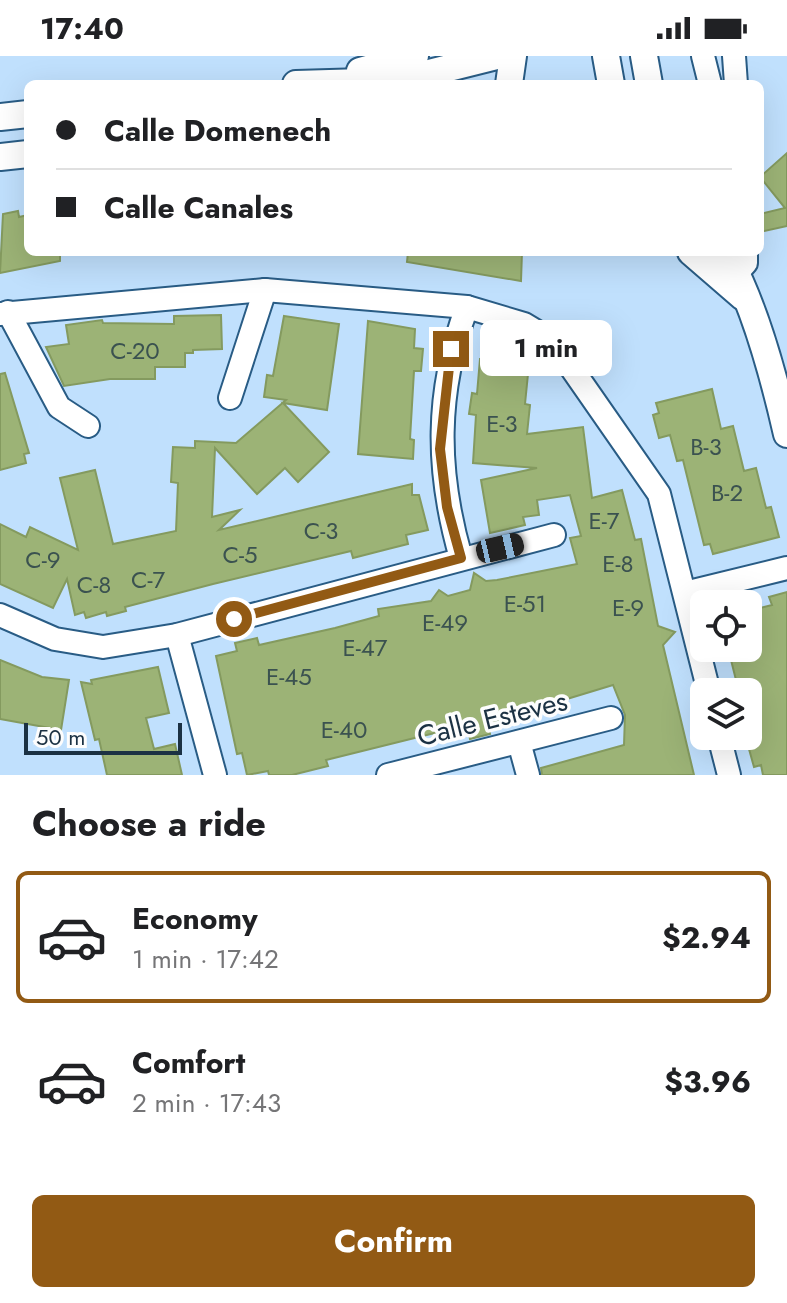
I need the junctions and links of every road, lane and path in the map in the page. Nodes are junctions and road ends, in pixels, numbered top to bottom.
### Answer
1 (415, 56) edge
2 (497, 56) edge
3 (513, 56) edge
4 (644, 56) edge
5 (703, 56) edge
6 (734, 56) edge
7 (317, 80) edge
8 (401, 80) edge
9 (510, 80) edge
10 (648, 80) edge
11 (709, 80) edge
12 (736, 80) edge
13 (24, 114) edge
14 (0, 117) edge
15 (24, 154) edge
16 (0, 157) edge
17 (696, 256) edge
18 (707, 256) edge
19 (715, 256) edge
20 (736, 259) edge
21 (265, 290) junction
22 (744, 298) junction
23 (467, 307) junction
24 (4, 313) edge
25 (230, 398) dead end
26 (88, 426) dead end
27 (787, 434) edge
28 (554, 535) dead end
29 (461, 558) junction
30 (787, 568) edge
31 (685, 593) junction
32 (0, 615) edge
33 (177, 635) junction
34 (706, 678) edge
35 (611, 718) dead end
36 (519, 742) junction
37 (723, 750) edge
38 (215, 775) edge
39 (388, 775) edge
40 (528, 775) edge
41 (729, 775) edge

1 - 7 street
2 - 8 street
3 - 9 street
4 - 10 street
5 - 11 street
6 - 12 street
13 - 14 street
15 - 16 street
17 - 22 street
18 - 22 street
19 - 22 street
20 - 22 street
21 - 23 street
21 - 24 street
21 - 25 street
22 - 27 street
23 - 29 street
23 - 31 street
24 - 26 street
28 - 29 street
29 - 33 street
30 - 31 street
31 - 34 street
32 - 33 street
33 - 38 street
35 - 36 street, Calle Esteves
36 - 39 street, Calle Esteves
36 - 40 street
37 - 41 street

